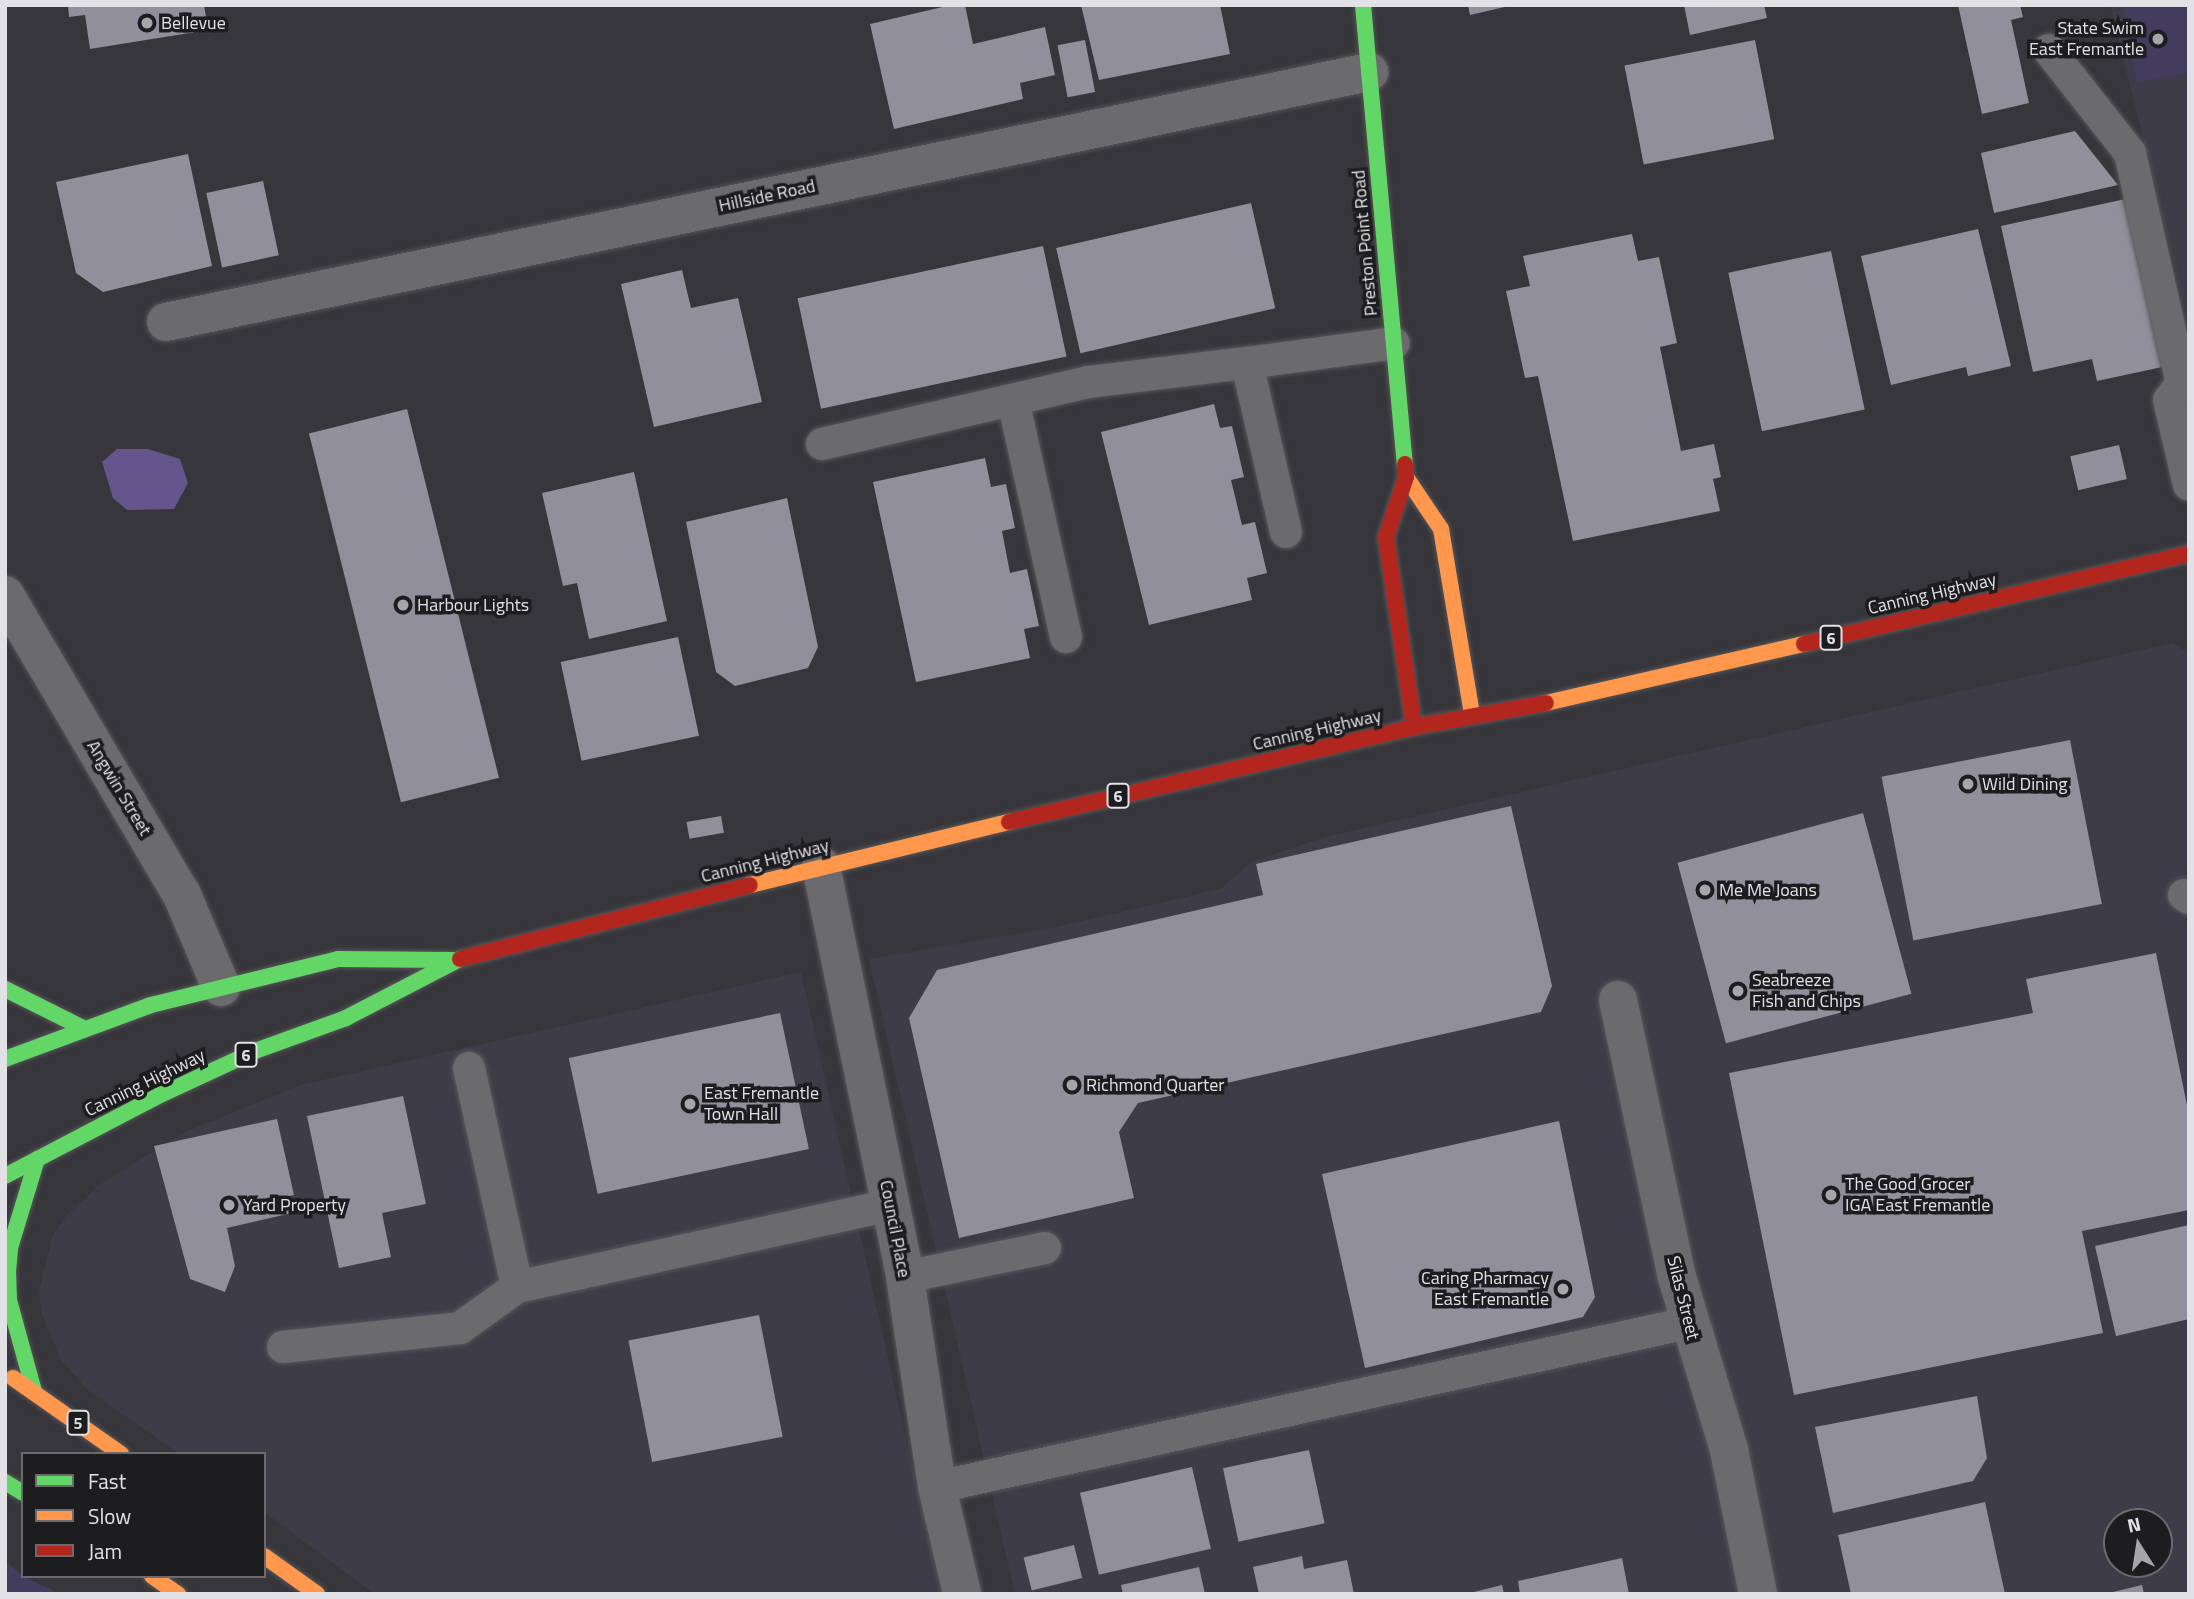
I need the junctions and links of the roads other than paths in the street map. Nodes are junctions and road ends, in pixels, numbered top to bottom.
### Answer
1 (1363, 5) edge
2 (2049, 50) dead end
3 (1369, 72) junction
4 (166, 322) dead end
5 (1394, 343) junction
6 (1247, 363) junction
7 (1013, 400) junction
8 (822, 444) dead end
9 (1406, 477) junction
10 (2189, 485) edge
11 (1286, 532) dead end
12 (2189, 554) edge
13 (5, 595) edge
14 (1066, 637) dead end
15 (1472, 715) junction
16 (1415, 727) junction
17 (821, 866) junction
18 (457, 960) junction
19 (221, 987) junction
20 (5, 989) edge
21 (1618, 1000) dead end
22 (83, 1028) junction
23 (5, 1059) edge
24 (469, 1068) dead end
25 (37, 1159) junction
26 (5, 1176) edge
27 (891, 1205) junction
28 (1045, 1248) dead end
29 (905, 1278) junction
30 (517, 1287) junction
31 (1688, 1323) junction
32 (282, 1347) dead end
33 (5, 1373) edge
34 (34, 1391) junction
35 (118, 1452) edge
36 (5, 1482) edge
37 (937, 1487) junction
38 (21, 1492) edge
39 (266, 1557) edge
40 (155, 1578) edge
41 (178, 1594) edge
42 (317, 1594) edge
43 (962, 1594) edge
44 (1758, 1594) edge

1 - 3 main road, Preston Point Road
2 - 10 lane
3 - 4 street, Hillside Road
3 - 5 main road, Preston Point Road
5 - 6 lane
5 - 9 main road, Preston Point Road
6 - 7 lane
6 - 11 lane
7 - 8 lane
7 - 14 lane
9 - 15 main road, Preston Point Road
9 - 16 main road, Preston Point Road
12 - 15 main road, Canning Highway / 6
13 - 19 street, Angwin Street
15 - 16 main road, Canning Highway / 6
16 - 17 main road, Canning Highway / 6
17 - 18 main road, Canning Highway / 6
17 - 27 street, Council Place
18 - 19 main road, Canning Highway / 6
18 - 25 main road, Canning Highway / 6
19 - 22 main road, Canning Highway / 6
20 - 22 main road
21 - 31 street, Silas Street
22 - 23 main road, Canning Highway / 6
24 - 30 lane
25 - 26 main road, Canning Highway / 6
25 - 34 main road
27 - 29 street, Council Place
27 - 30 lane
28 - 29 lane
29 - 37 street, Council Place
30 - 32 lane
31 - 37 lane
31 - 44 street, Silas Street
33 - 34 main road, 5
34 - 35 main road, 5
36 - 38 main road
37 - 43 street, Council Place
39 - 42 main road
40 - 41 main road

